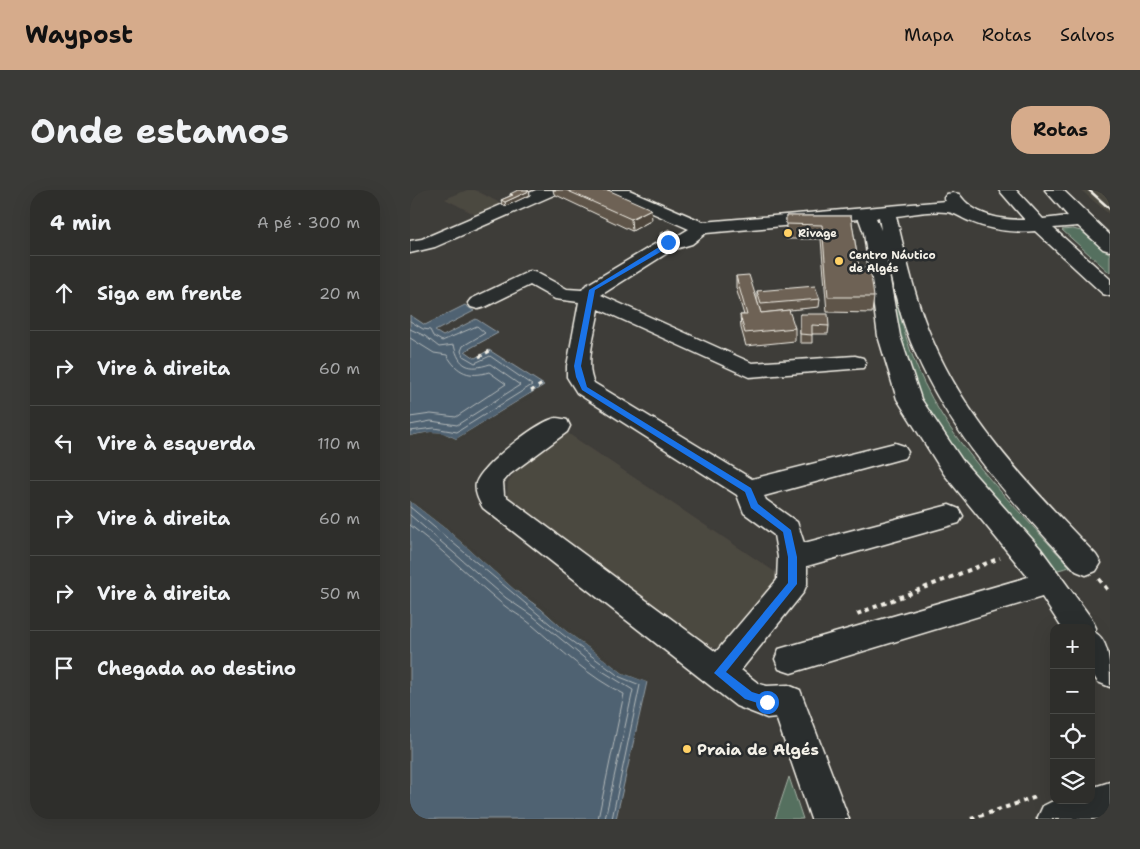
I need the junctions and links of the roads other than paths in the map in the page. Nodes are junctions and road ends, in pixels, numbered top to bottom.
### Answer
1 (550, 190) edge
2 (614, 190) edge
3 (1007, 190) edge
4 (1053, 190) edge
5 (1069, 190) edge
6 (954, 201) edge
7 (875, 212) junction
8 (1081, 213) junction
9 (1038, 224) junction
10 (701, 228) junction
11 (1110, 228) edge
12 (1110, 245) edge
13 (410, 246) edge
14 (1110, 290) edge
15 (590, 297) junction
16 (478, 303) dead end
17 (856, 363) dead end
18 (558, 426) dead end
19 (895, 452) dead end
20 (749, 490) junction
21 (949, 516) dead end
22 (793, 557) junction
23 (1086, 563) dead end
24 (1049, 583) junction
25 (1077, 624) edge
26 (1095, 650) edge
27 (791, 659) dead end
28 (1110, 672) edge
29 (719, 673) junction
30 (1110, 801) edge
31 (1051, 806) edge
32 (830, 819) edge

1 - 13 street
2 - 10 street
3 - 9 street
4 - 8 street
5 - 8 street
6 - 7 street
6 - 9 street
7 - 10 street
7 - 23 street
7 - 24 street
8 - 9 street
8 - 11 street
8 - 12 street
9 - 14 street
10 - 15 street
15 - 16 street
15 - 17 street
15 - 20 street
18 - 29 street
19 - 20 street
20 - 22 street
21 - 22 street
22 - 29 street
24 - 25 street
24 - 27 street
26 - 28 street
29 - 32 street
30 - 31 street

